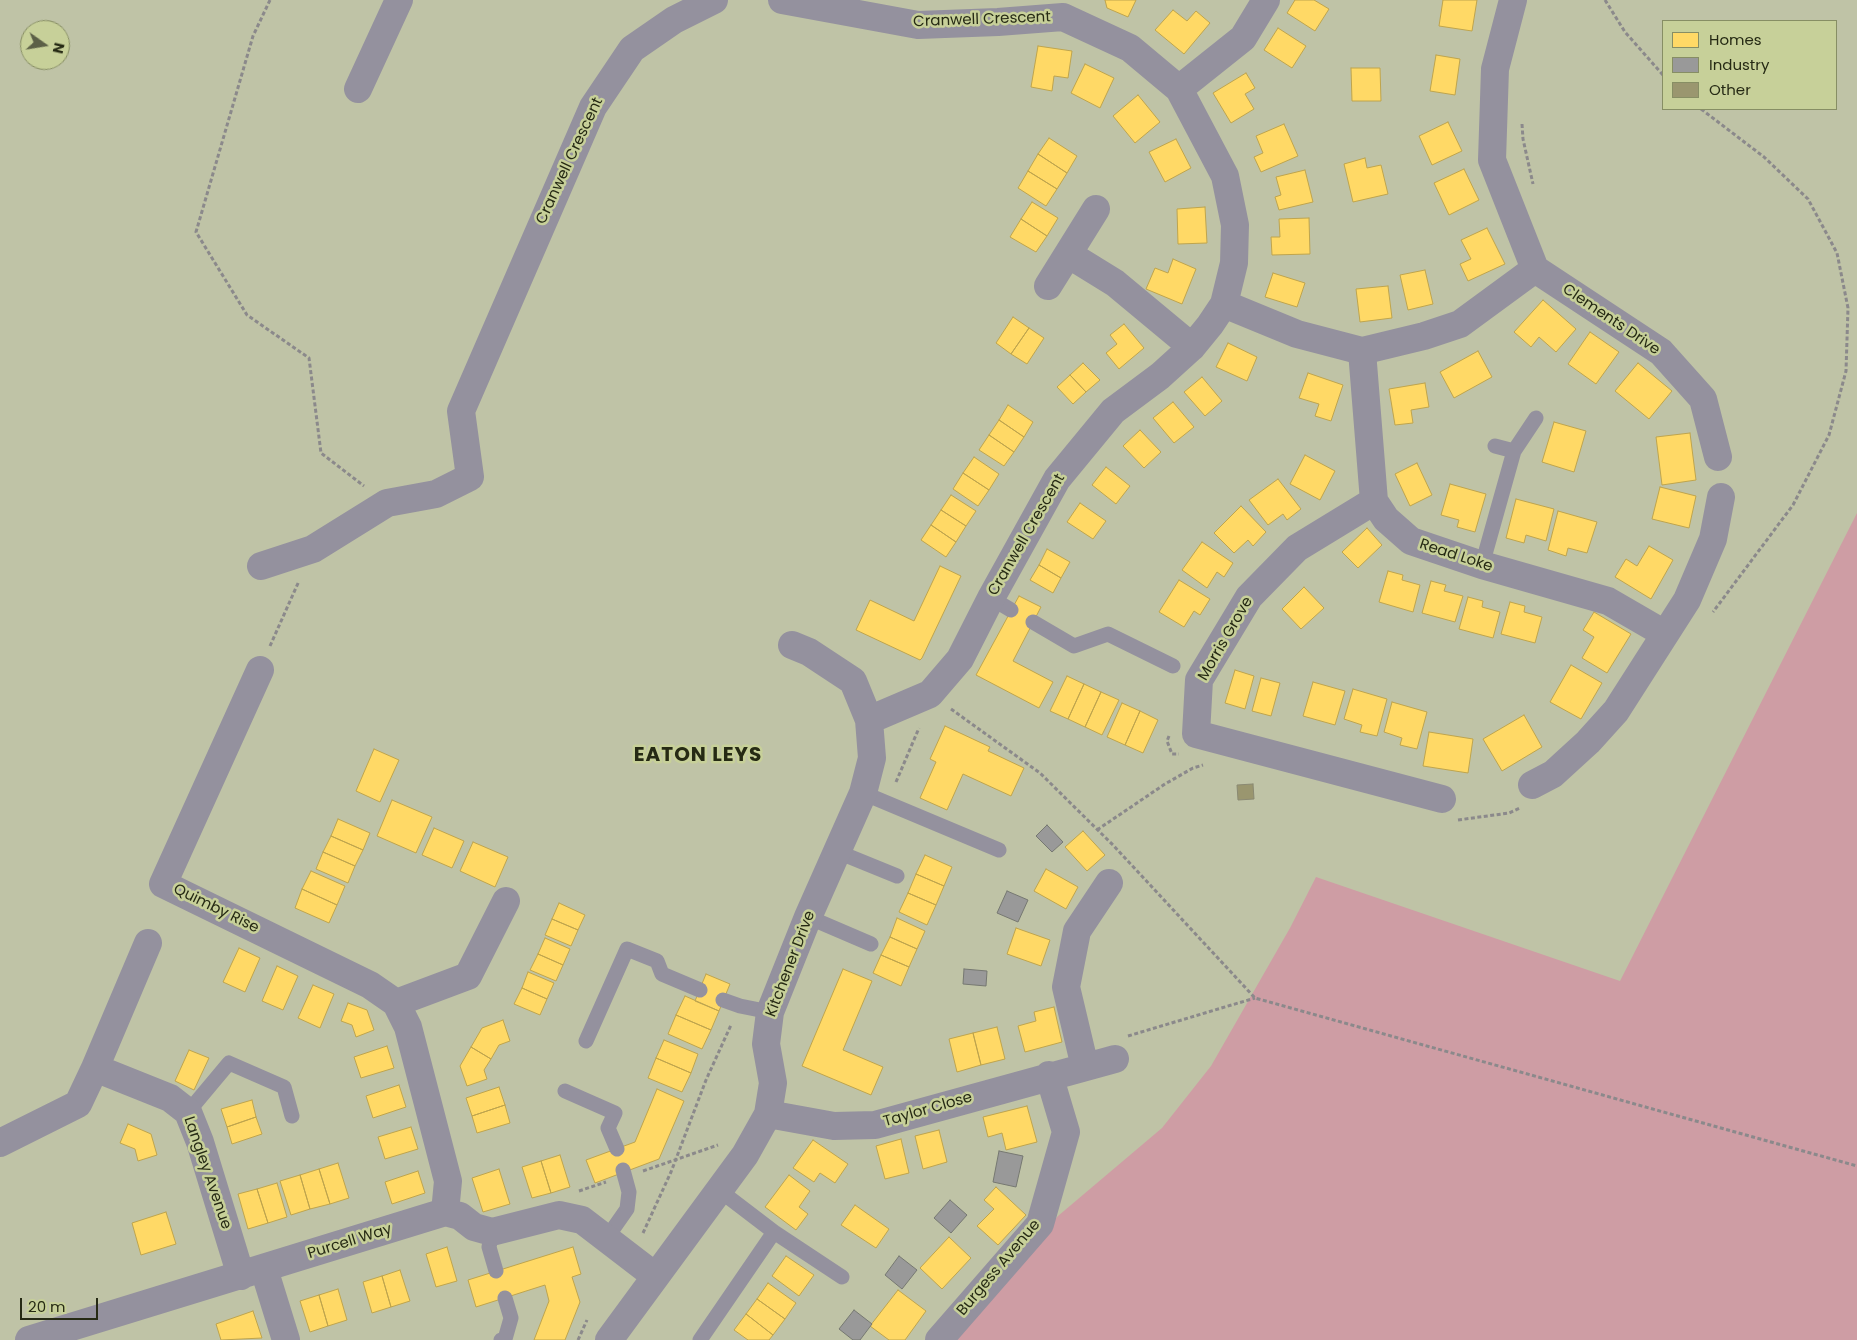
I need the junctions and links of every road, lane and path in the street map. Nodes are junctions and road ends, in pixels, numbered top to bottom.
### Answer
1 (270, 0) edge
2 (399, 0) edge
3 (714, 0) edge
4 (782, 0) edge
5 (1266, 0) edge
6 (1513, 0) edge
7 (1606, 0) edge
8 (1063, 8) edge
9 (1662, 74) edge
10 (358, 89) dead end
11 (1179, 90) junction
12 (1703, 110) edge
13 (1522, 120) dead end
14 (1533, 186) dead end
15 (1096, 209) dead end
16 (1068, 254) junction
17 (1535, 269) junction
18 (1048, 286) dead end
19 (1224, 304) junction
20 (1192, 347) junction
21 (1362, 351) junction
22 (1536, 418) dead end
23 (1495, 446) dead end
24 (1514, 451) junction
25 (1718, 456) dead end
26 (1721, 497) dead end
27 (1374, 501) junction
28 (387, 503) junction
29 (313, 549) junction
30 (1482, 565) junction
31 (261, 566) dead end
32 (1709, 617) dead end
33 (1033, 622) dead end
34 (1665, 634) junction
35 (792, 645) dead end
36 (1173, 666) dead end
37 (260, 670) joint
38 (930, 694) junction
39 (869, 720) junction
40 (1171, 733) dead end
41 (1188, 754) dead end
42 (1212, 762) dead end
43 (863, 793) junction
44 (1529, 795) joint
45 (1447, 808) joint
46 (1097, 830) junction
47 (999, 850) dead end
48 (838, 852) junction
49 (897, 876) dead end
50 (1109, 882) dead end
51 (506, 901) dead end
52 (808, 917) junction
53 (148, 943) dead end
54 (871, 944) dead end
55 (700, 990) dead end
56 (1255, 998) junction
57 (723, 1000) dead end
58 (396, 1003) junction
59 (770, 1012) junction
60 (586, 1041) dead end
61 (1119, 1048) joint
62 (1085, 1067) junction
63 (95, 1068) junction
64 (1049, 1075) junction
65 (564, 1091) dead end
66 (188, 1112) junction
67 (768, 1114) junction
68 (292, 1116) dead end
69 (0, 1143) edge
70 (616, 1149) dead end
71 (745, 1155) junction
72 (1857, 1166) edge
73 (625, 1173) junction
74 (719, 1190) junction
75 (571, 1193) dead end
76 (445, 1212) junction
77 (492, 1232) junction
78 (774, 1232) junction
79 (606, 1239) junction
80 (496, 1271) dead end
81 (252, 1272) junction
82 (655, 1276) junction
83 (842, 1277) dead end
84 (505, 1298) dead end
85 (30, 1340) edge
86 (286, 1340) edge
87 (501, 1340) edge
88 (609, 1340) edge
89 (700, 1340) edge
90 (939, 1340) edge

1 - 28 path
2 - 10 street
3 - 28 street, Cranwell Crescent
4 - 8 street, Cranwell Crescent
5 - 11 street
6 - 17 street
7 - 9 path
8 - 11 street, Cranwell Crescent
11 - 19 street, Cranwell Crescent
12 - 32 path
13 - 14 path
15 - 16 street
16 - 18 street
16 - 20 street
17 - 21 street
17 - 25 street, Clements Drive
19 - 20 street, Cranwell Crescent
19 - 21 street
20 - 38 street, Cranwell Crescent
21 - 27 street, Read Loke
22 - 24 lane
23 - 24 lane
24 - 30 lane
26 - 34 street
27 - 30 street, Read Loke
27 - 45 street, Morris Grove
28 - 29 street
29 - 31 street
29 - 37 path
30 - 34 street, Read Loke
33 - 36 lane
34 - 44 street
35 - 39 street, Kitchener Drive
37 - 58 street, Quimby Rise
38 - 39 street, Cranwell Crescent
38 - 46 path
39 - 43 street, Kitchener Drive
40 - 41 path
42 - 46 path
43 - 47 lane
43 - 48 street, Kitchener Drive
44 - 45 path
46 - 56 path
48 - 49 lane
48 - 52 street, Kitchener Drive
50 - 62 street
51 - 58 street
52 - 54 lane
52 - 59 street, Kitchener Drive
53 - 63 street
55 - 60 lane
56 - 61 path
56 - 72 path
57 - 59 lane
58 - 76 street, Quimby Rise
59 - 67 street, Kitchener Drive
61 - 62 street, Taylor Close
62 - 64 street, Taylor Close
63 - 66 street, Langley Avenue
63 - 69 street
64 - 67 street, Taylor Close
64 - 90 street, Burgess Avenue
65 - 70 lane
66 - 68 lane
66 - 81 street, Langley Avenue
67 - 71 street, Kitchener Drive
71 - 73 path
71 - 74 street, Kitchener Drive
73 - 75 path
73 - 79 lane
74 - 78 lane
74 - 82 street, Kitchener Drive
76 - 77 street
76 - 81 street, Purcell Way
77 - 79 street
77 - 80 lane
78 - 83 lane
78 - 89 lane
79 - 82 street
81 - 85 street, Purcell Way
81 - 86 street, Langley Avenue
82 - 88 street, Kitchener Drive
84 - 87 lane

